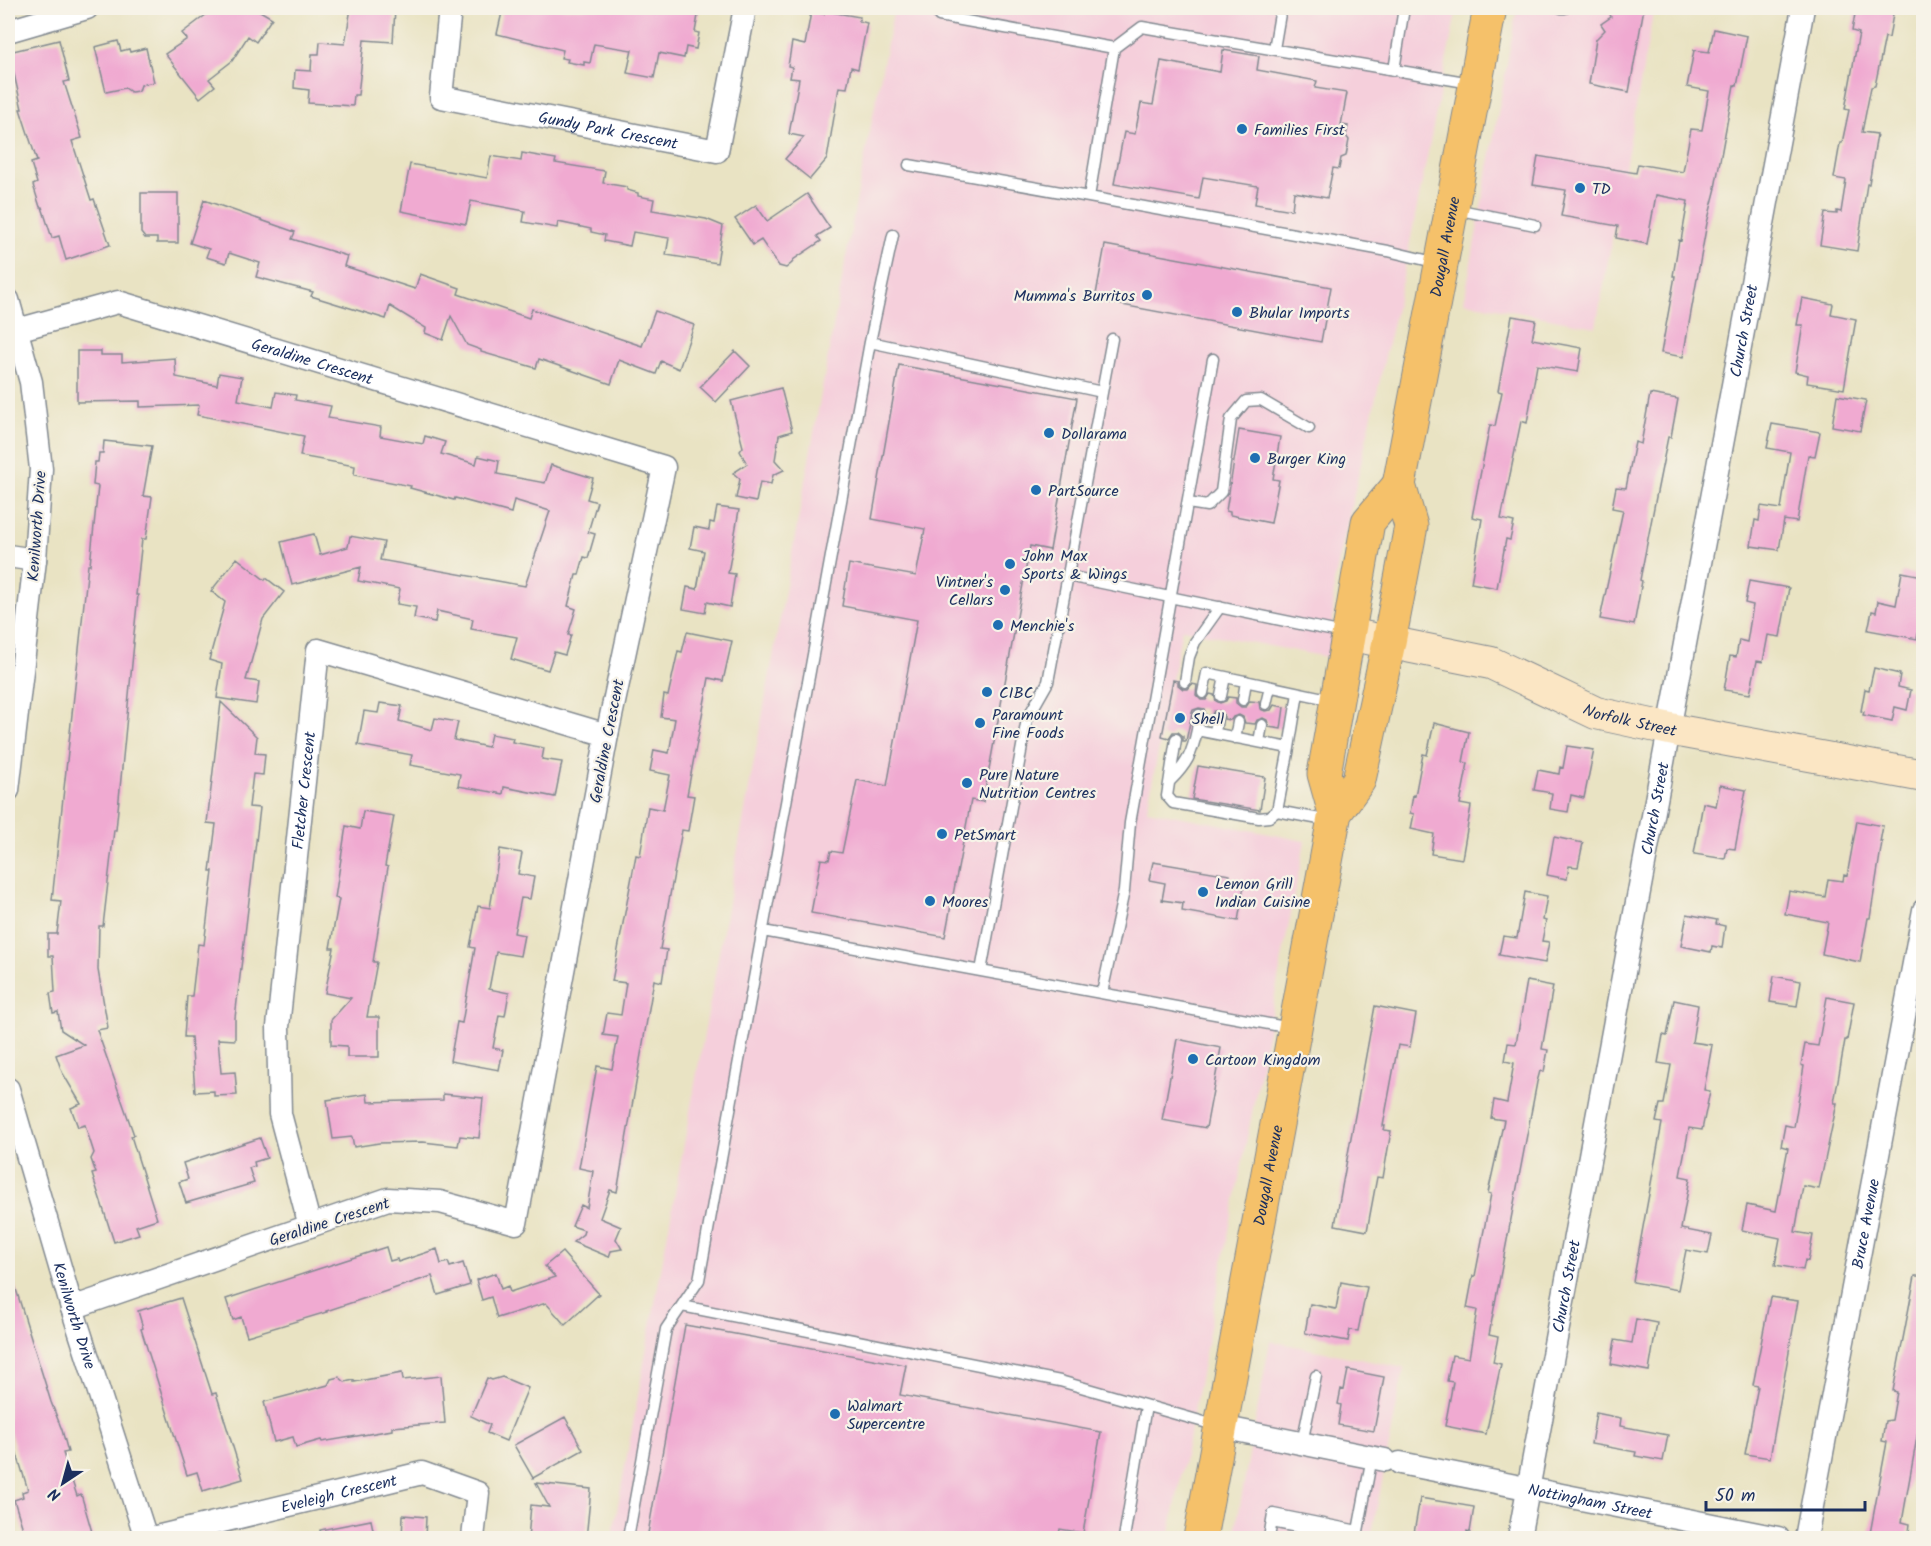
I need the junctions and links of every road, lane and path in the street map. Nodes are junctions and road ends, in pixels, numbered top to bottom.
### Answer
1 (87, 8) edge
2 (450, 8) edge
3 (744, 8) edge
4 (1281, 8) edge
5 (1404, 8) edge
6 (1490, 8) edge
7 (1803, 8) edge
8 (939, 16) dead end
9 (8, 31) edge
10 (1114, 48) junction
11 (1274, 49) junction
12 (1394, 70) junction
13 (1475, 84) junction
14 (909, 165) dead end
15 (1089, 197) junction
16 (1452, 209) junction
17 (1535, 225) dead end
18 (893, 235) dead end
19 (1441, 264) junction
20 (8, 300) edge
21 (17, 330) junction
22 (1112, 339) dead end
23 (870, 342) junction
24 (1213, 359) dead end
25 (1102, 392) junction
26 (1309, 428) dead end
27 (1400, 485) junction
28 (1188, 503) junction
29 (8, 556) edge
30 (35, 560) junction
31 (1068, 576) junction
32 (1171, 597) junction
33 (1220, 607) junction
34 (1348, 633) junction
35 (1389, 642) junction
36 (1188, 668) junction
37 (1207, 673) junction
38 (1226, 677) junction
39 (1246, 681) junction
40 (1185, 682) dead end
41 (1270, 687) junction
42 (1203, 693) dead end
43 (1298, 693) junction
44 (1221, 696) dead end
45 (1243, 700) dead end
46 (1336, 701) junction
47 (1266, 704) dead end
48 (1199, 715) dead end
49 (1217, 718) dead end
50 (1238, 722) dead end
51 (1262, 726) dead end
52 (1669, 729) junction
53 (1197, 730) junction
54 (1215, 734) junction
55 (607, 735) junction
56 (1235, 738) junction
57 (1176, 740) dead end
58 (1259, 742) junction
59 (1289, 748) junction
60 (1923, 776) edge
61 (1170, 781) junction
62 (8, 790) edge
63 (1277, 811) junction
64 (1334, 817) junction
65 (1923, 910) edge
66 (763, 931) junction
67 (981, 971) junction
68 (1102, 993) junction
69 (1294, 1028) junction
70 (8, 1089) edge
71 (310, 1226) junction
72 (682, 1306) junction
73 (72, 1308) junction
74 (1316, 1376) dead end
75 (1146, 1406) junction
76 (1221, 1427) junction
77 (1302, 1443) junction
78 (1386, 1460) junction
79 (1528, 1489) junction
80 (1272, 1522) junction
81 (146, 1539) edge
82 (152, 1539) edge
83 (473, 1539) edge
84 (628, 1539) edge
85 (1124, 1539) edge
86 (1200, 1539) edge
87 (1269, 1539) edge
88 (1353, 1539) edge
89 (1519, 1539) edge
90 (1778, 1539) edge
91 (1806, 1539) edge

1 - 9 street
2 - 3 street, Gundy Park Crescent
4 - 11 lane
5 - 12 lane
6 - 13 main road, Dougall Avenue
7 - 52 street, Church Street
8 - 10 lane
10 - 11 lane
10 - 15 lane
11 - 12 lane
12 - 13 lane
13 - 16 main road, Dougall Avenue
14 - 15 lane
15 - 19 lane
16 - 17 lane
16 - 19 main road, Dougall Avenue
18 - 23 lane
19 - 27 main road, Dougall Avenue
20 - 21 street, Kenilworth Drive
21 - 30 street, Kenilworth Drive
21 - 55 street, Geraldine Crescent
22 - 25 lane
23 - 25 lane
23 - 66 lane
24 - 28 lane
25 - 31 lane
26 - 28 lane
27 - 34 main road, Dougall Avenue
27 - 35 main road, Dougall Avenue
28 - 32 lane
29 - 30 street
30 - 62 street, Kenilworth Drive
31 - 32 lane
31 - 67 lane
32 - 33 lane
32 - 68 lane
33 - 34 lane
33 - 36 lane
34 - 35 street, Norfolk Street
34 - 46 main road, Dougall Avenue
35 - 52 street, Norfolk Street
35 - 64 main road, Dougall Avenue
36 - 37 lane
36 - 40 lane
37 - 38 lane
37 - 42 lane
38 - 39 lane
38 - 44 lane
39 - 41 lane
39 - 45 lane
41 - 43 lane
41 - 47 lane
43 - 46 lane
43 - 59 lane
46 - 64 main road, Dougall Avenue
48 - 53 lane
49 - 54 lane
50 - 56 lane
51 - 58 lane
52 - 60 street, Norfolk Street
52 - 79 street, Church Street
53 - 54 lane
53 - 61 lane
54 - 56 lane
55 - 71 street, Geraldine Crescent
55 - 71 street, Fletcher Crescent
56 - 58 lane
57 - 61 lane
58 - 59 lane
59 - 63 lane
61 - 63 lane
63 - 64 lane
64 - 69 main road, Dougall Avenue
65 - 91 street, Bruce Avenue
66 - 67 lane
66 - 72 lane
67 - 68 lane
68 - 69 lane
69 - 76 main road, Dougall Avenue
70 - 73 street, Kenilworth Drive
71 - 73 street, Geraldine Crescent
72 - 75 lane
72 - 84 lane
73 - 81 street, Kenilworth Drive
74 - 77 lane
75 - 76 lane
75 - 85 lane
76 - 77 street, Nottingham Street
76 - 86 main road, Dougall Avenue
77 - 78 street, Nottingham Street
78 - 79 street, Nottingham Street
78 - 80 lane
79 - 89 street, Church Street
79 - 90 street, Nottingham Street
80 - 87 lane
80 - 88 lane
82 - 83 street, Eveleigh Crescent

